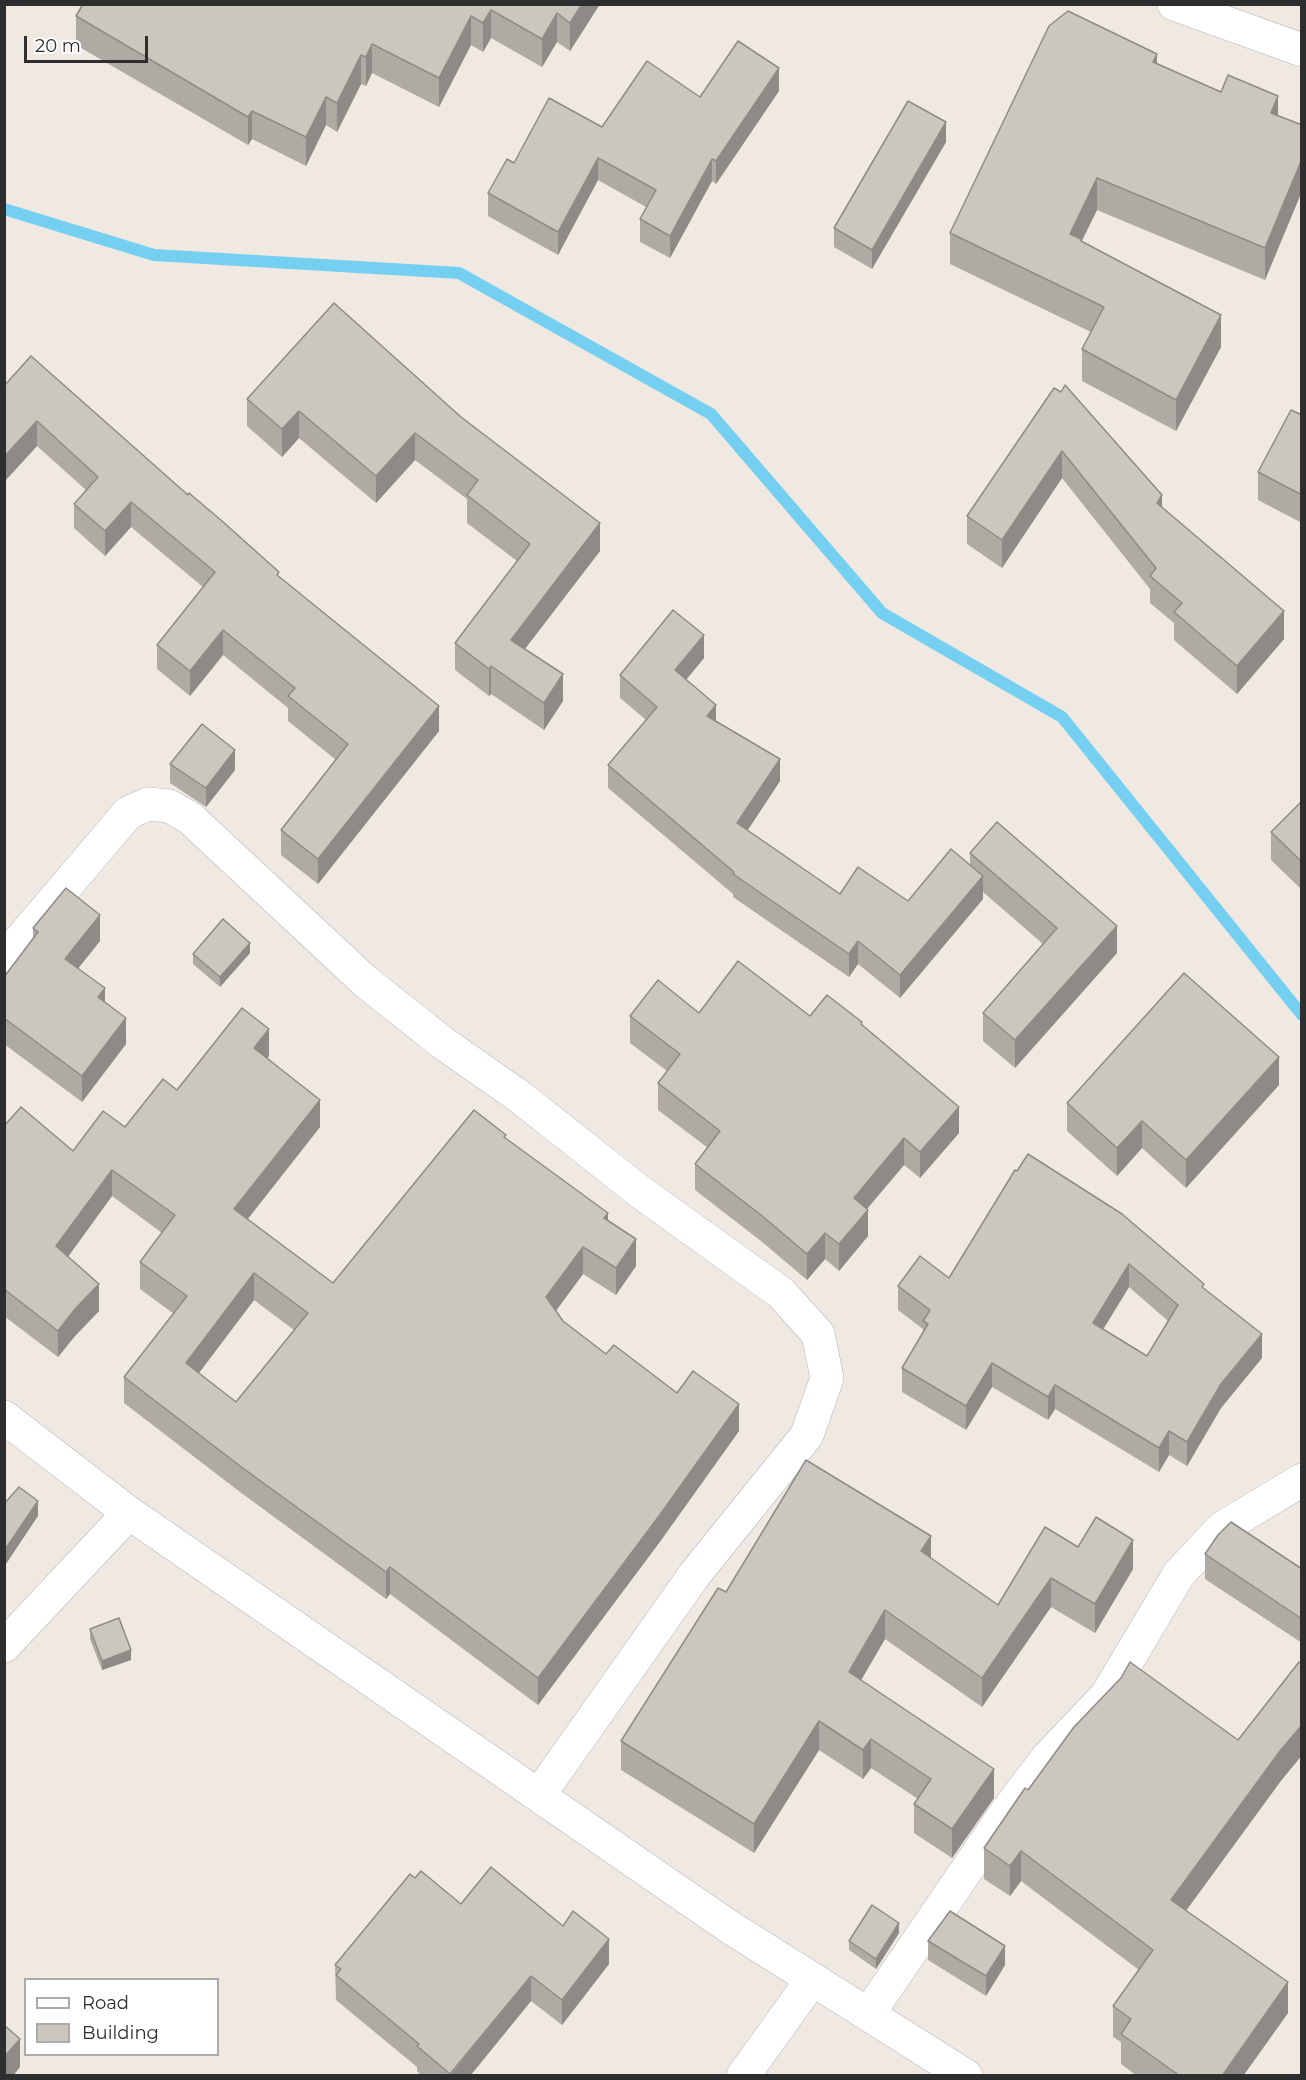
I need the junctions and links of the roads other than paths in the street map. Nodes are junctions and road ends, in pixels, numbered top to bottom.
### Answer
1 (1174, 4) edge
2 (1237, 15) edge
3 (1302, 50) edge
4 (4, 959) edge
5 (4, 1417) edge
6 (1302, 1480) edge
7 (129, 1513) junction
8 (4, 1646) edge
9 (539, 1795) junction
10 (812, 1980) junction
11 (868, 2013) junction
12 (743, 2076) edge
13 (966, 2076) edge

1 - 2 street
2 - 3 street
4 - 9 street
5 - 7 street
6 - 11 street
7 - 8 street
7 - 9 street
9 - 10 street
10 - 11 street
10 - 12 street
11 - 13 street

